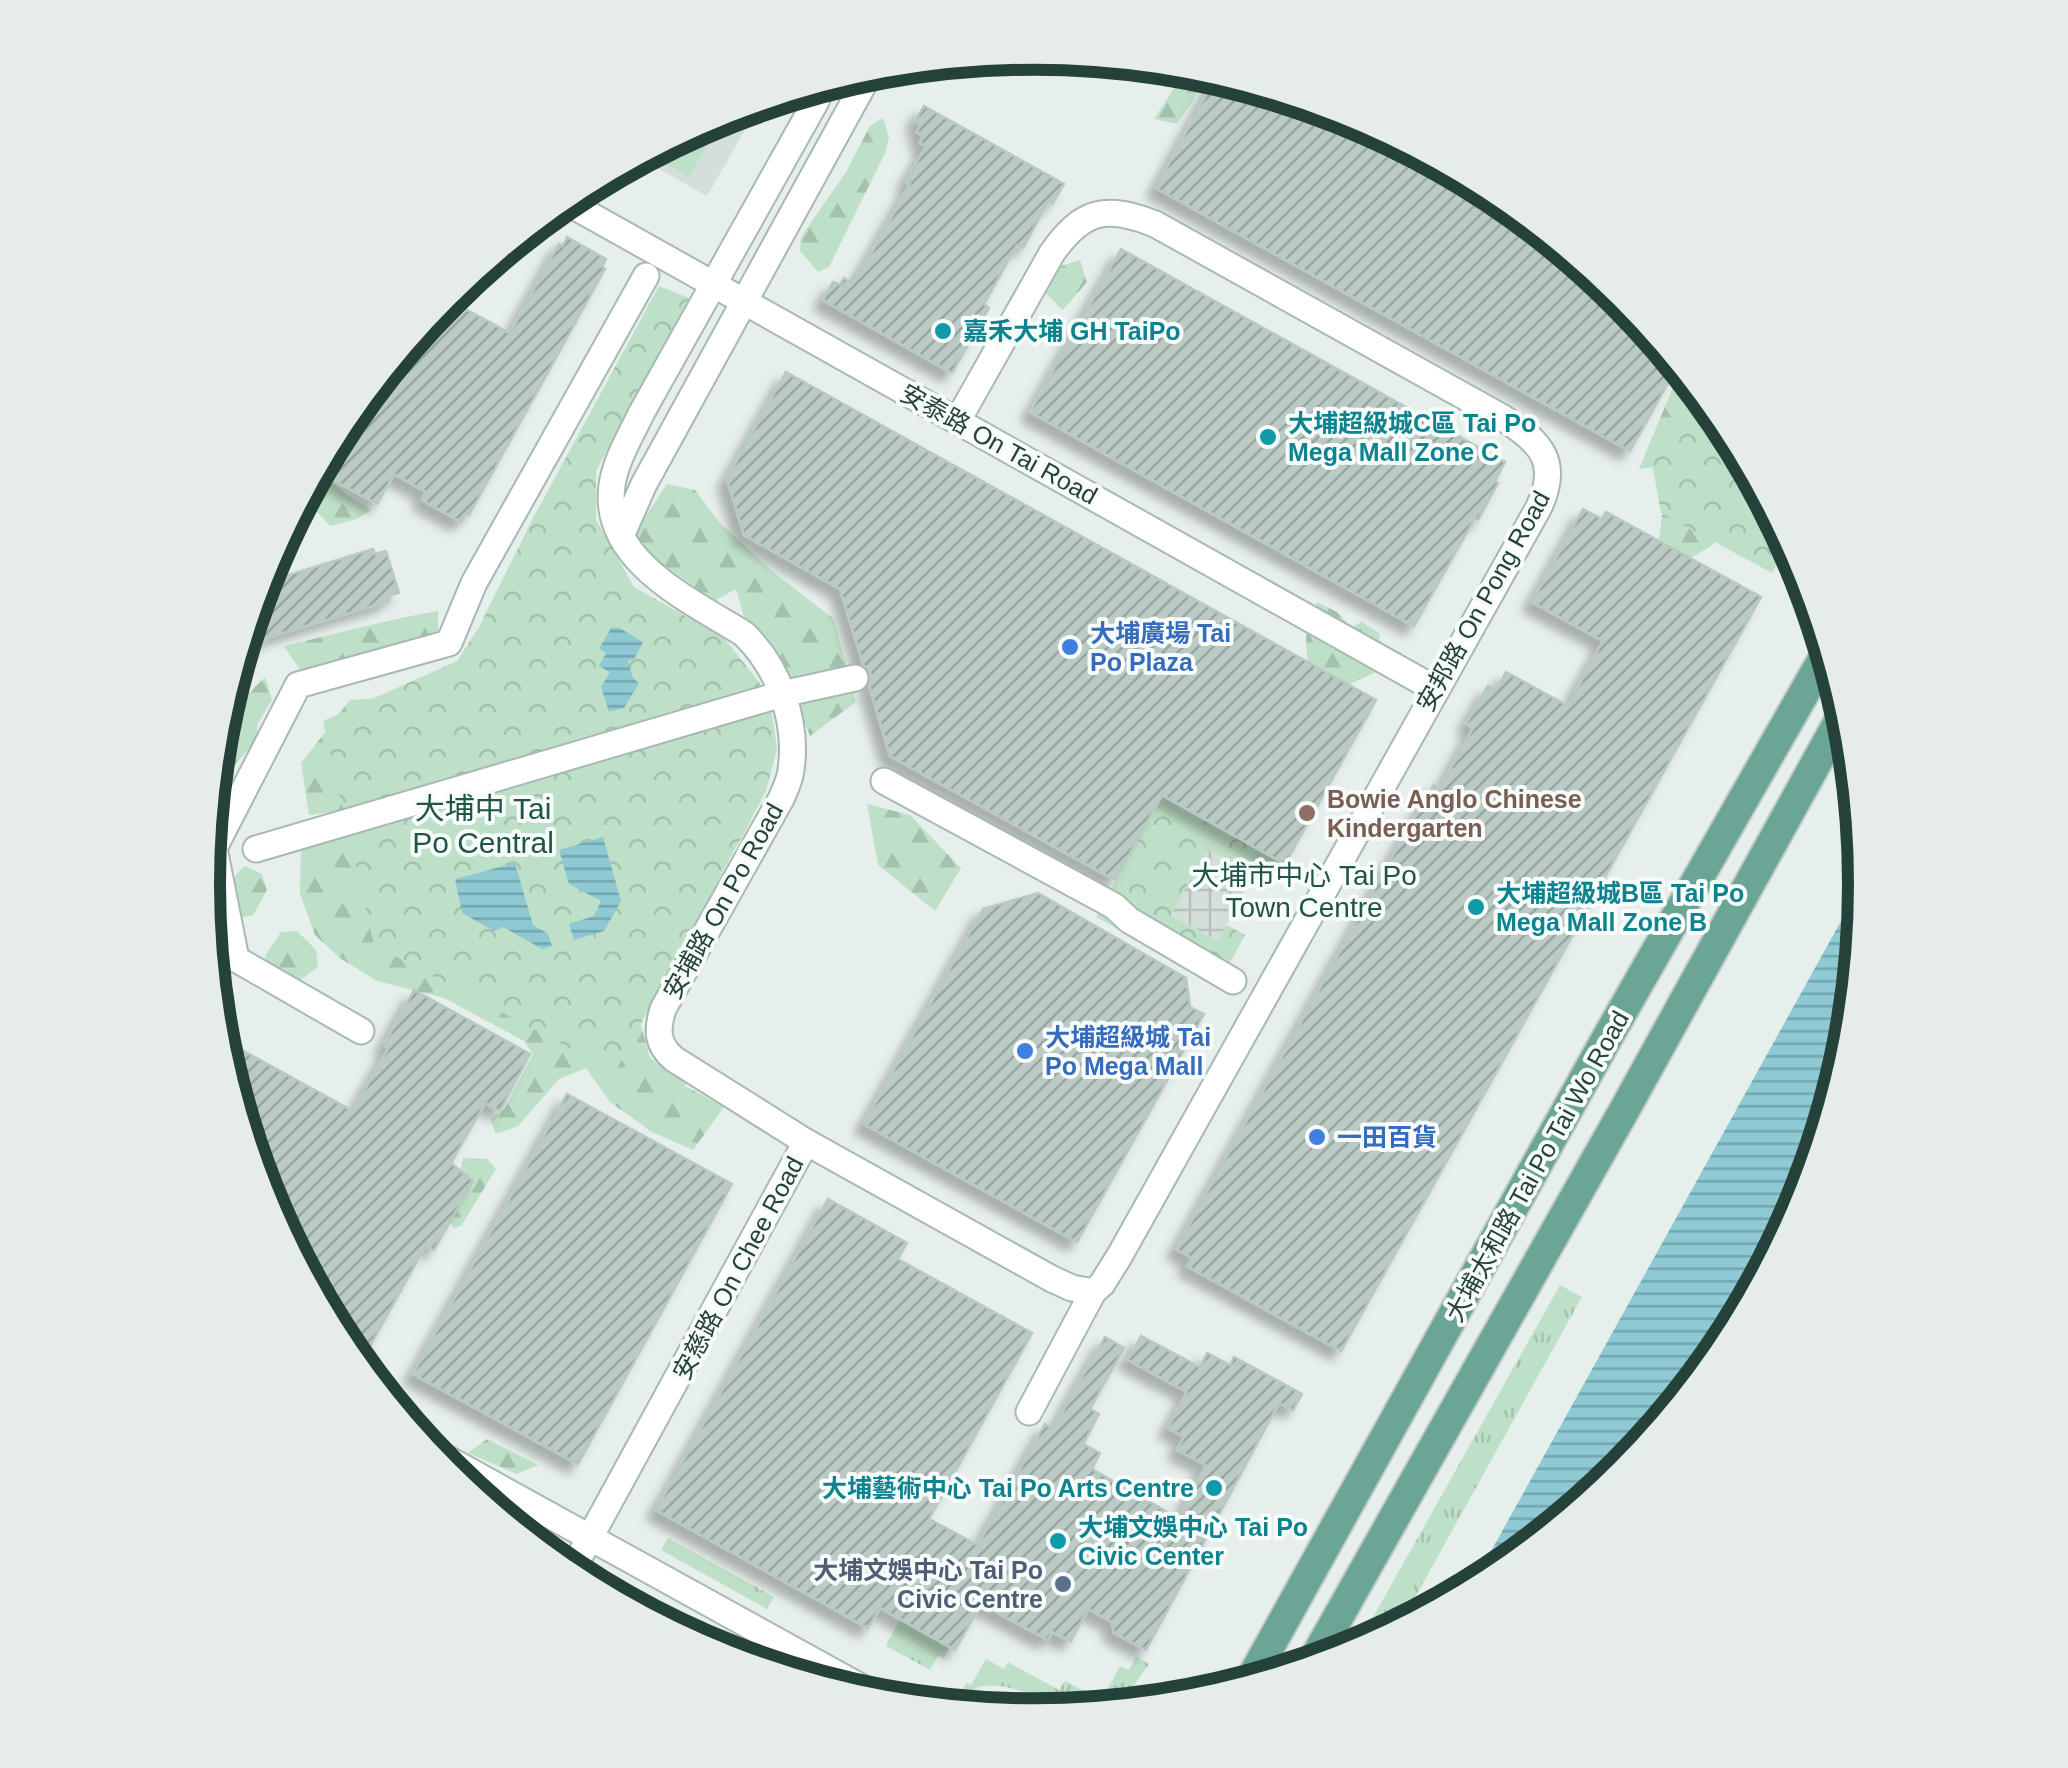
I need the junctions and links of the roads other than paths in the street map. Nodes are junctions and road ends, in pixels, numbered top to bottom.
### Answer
1 (860, 89) edge
2 (817, 100) edge
3 (579, 209) edge
4 (646, 276) dead end
5 (713, 285) junction
6 (744, 303) junction
7 (958, 420) junction
8 (621, 536) junction
9 (1818, 667) edge
10 (855, 678) dead end
11 (1435, 689) junction
12 (782, 694) junction
13 (1833, 732) edge
14 (884, 781) dead end
15 (222, 833) edge
16 (256, 849) dead end
17 (220, 879) edge
18 (1233, 981) dead end
19 (361, 1031) dead end
20 (806, 1142) junction
21 (1093, 1292) junction
22 (1029, 1412) dead end
23 (470, 1471) edge
24 (591, 1537) junction
25 (579, 1559) edge
26 (1322, 1645) edge
27 (1260, 1666) edge
28 (816, 1668) edge

1 - 6 street
2 - 5 street, 安埔路 On Po Road
3 - 5 street, 安泰路 On Tai Road
4 - 15 street
5 - 6 street, 安泰路 On Tai Road
5 - 8 street, 安埔路 On Po Road
6 - 7 street, 安泰路 On Tai Road
6 - 8 street
7 - 11 street, 安泰路 On Tai Road
7 - 11 street, 安邦路 On Pong Road
8 - 12 street, 安埔路 On Po Road
9 - 27 main road, 大埔太和路 Tai Po Tai Wo Road
10 - 12 street
11 - 21 street, 安邦路 On Pong Road
12 - 16 street
12 - 20 street, 安埔路 On Po Road
13 - 26 main road, 大埔太和路 Tai Po Tai Wo Road
14 - 18 street
17 - 19 street
20 - 21 street, 安慈路 On Chee Road
20 - 24 street, 安慈路 On Chee Road
21 - 22 street, 安邦路 On Pong Road
23 - 24 street
24 - 25 street, 安慈路 On Chee Road
24 - 28 street

